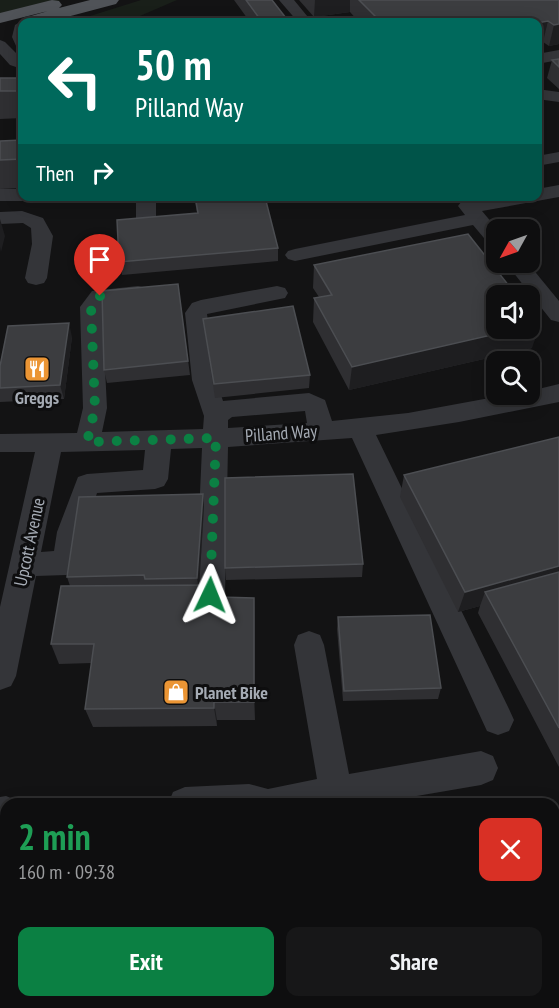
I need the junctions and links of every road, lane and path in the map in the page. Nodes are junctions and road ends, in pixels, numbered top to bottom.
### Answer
1 (72, 0) edge
2 (110, 0) edge
3 (286, 0) edge
4 (45, 18) edge
5 (302, 18) edge
6 (1, 22) edge
7 (18, 24) edge
8 (0, 45) edge
9 (559, 55) edge
10 (542, 58) edge
11 (18, 63) edge
12 (542, 95) edge
13 (559, 97) edge
14 (559, 157) edge
15 (542, 160) edge
16 (559, 191) edge
17 (542, 194) edge
18 (0, 195) edge
19 (18, 195) edge
20 (146, 201) edge
21 (502, 201) edge
22 (470, 207) edge
23 (0, 218) edge
24 (146, 224) edge
25 (486, 227) edge
26 (295, 255) dead end
27 (524, 273) edge
28 (36, 278) dead end
29 (165, 290) edge
30 (277, 293) dead end
31 (559, 315) edge
32 (559, 393) edge
33 (216, 427) junction
34 (360, 428) junction
35 (159, 441) junction
36 (87, 442) junction
37 (0, 443) edge
38 (50, 443) junction
39 (25, 564) junction
40 (156, 597) edge
41 (309, 645) dead end
42 (0, 676) edge
43 (498, 720) dead end
44 (481, 768) dead end
45 (336, 793) junction
46 (307, 798) edge

1 - 6 main road
2 - 4 main road
3 - 5 street
6 - 7 main road
8 - 11 street
9 - 10 street
12 - 13 street
14 - 15 street
16 - 17 street
18 - 19 street
20 - 24 street
21 - 22 street
22 - 25 street
22 - 26 street
23 - 28 street
27 - 31 street
29 - 36 street
30 - 33 street
32 - 34 street, Pilland Way
33 - 34 street, Pilland Way
33 - 35 street, Pilland Way
33 - 40 street
34 - 43 street
35 - 36 street, Pilland Way
35 - 39 street
36 - 38 street, Pilland Way
37 - 38 street, Pilland Way
38 - 39 street, Upcott Avenue
39 - 42 street, Upcott Avenue
41 - 45 street
44 - 45 street
45 - 46 street

